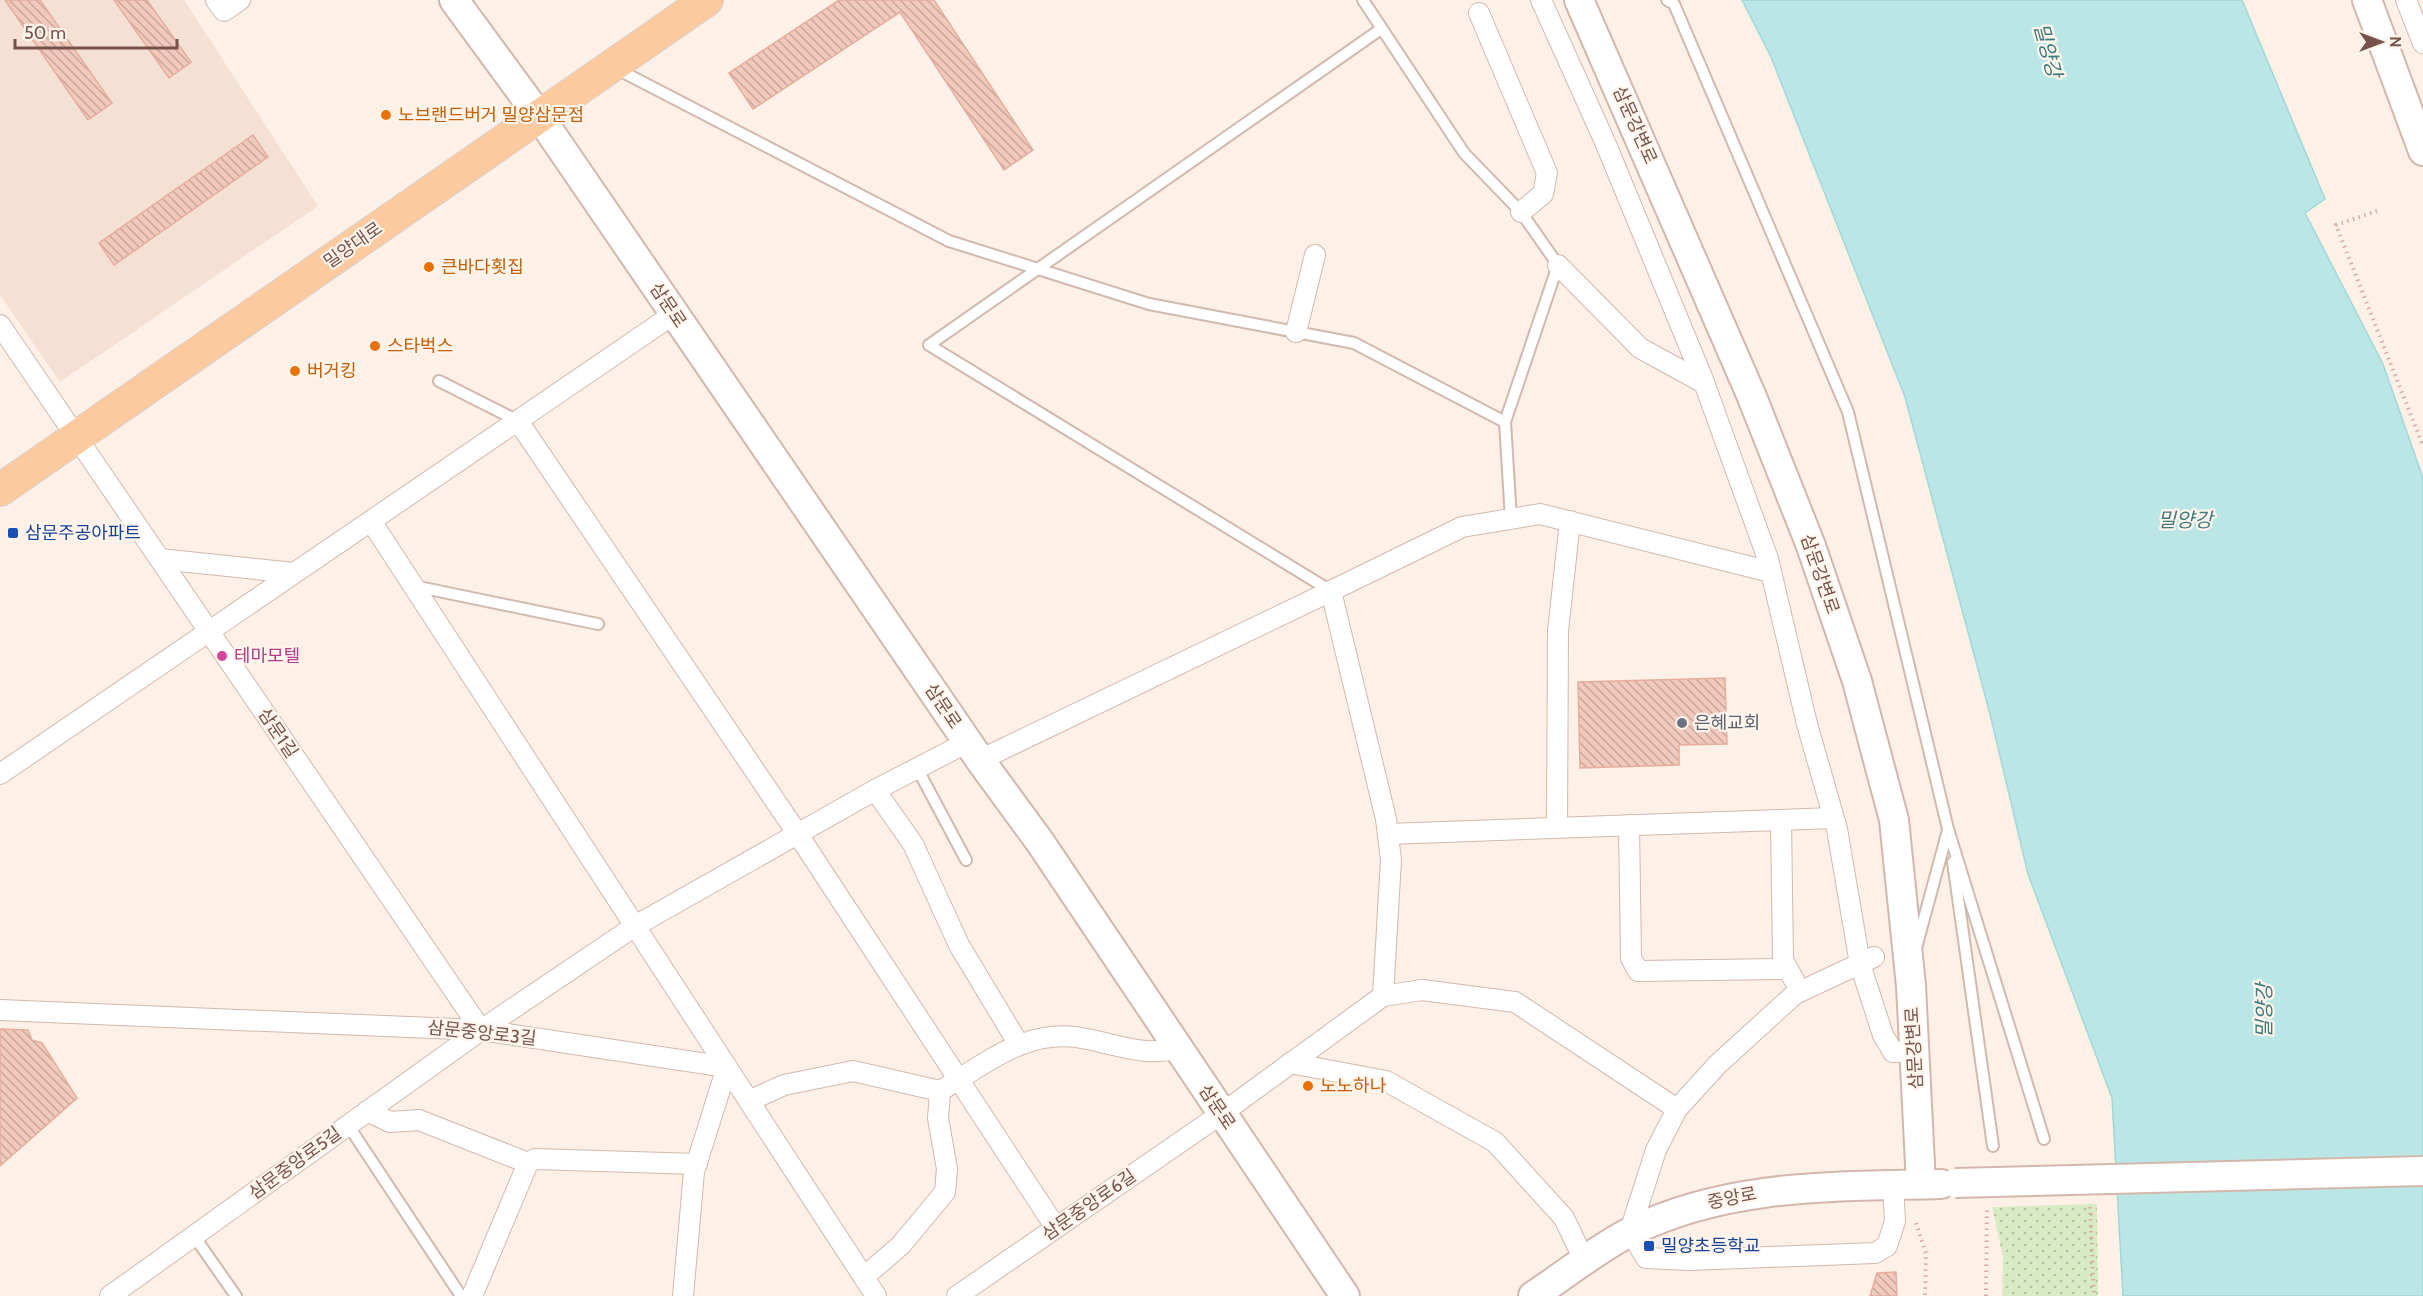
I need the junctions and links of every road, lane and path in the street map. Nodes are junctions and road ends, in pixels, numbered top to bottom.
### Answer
1 (216, 0) edge
2 (240, 0) edge
3 (454, 0) edge
4 (707, 0) edge
5 (1363, 0) edge
6 (1541, 0) edge
7 (1579, 0) edge
8 (1666, 0) edge
9 (2367, 0) edge
10 (2406, 0) edge
11 (1479, 13) dead end
12 (1381, 29) junction
13 (2423, 43) edge
14 (611, 66) junction
15 (539, 116) junction
16 (2416, 120) edge
17 (2423, 152) edge
18 (2377, 211) dead end
19 (1521, 212) junction
20 (1316, 255) dead end
21 (1558, 265) junction
22 (1038, 269) junction
23 (674, 314) junction
24 (0, 325) edge
25 (1296, 332) junction
26 (439, 381) dead end
27 (1704, 383) junction
28 (518, 421) junction
29 (1505, 422) junction
30 (76, 437) junction
31 (2423, 446) edge
32 (0, 490) edge
33 (1511, 519) junction
34 (371, 521) junction
35 (1570, 521) junction
36 (160, 559) junction
37 (1771, 572) junction
38 (294, 573) junction
39 (414, 586) junction
40 (1331, 591) junction
41 (598, 624) dead end
42 (209, 632) junction
43 (974, 751) junction
44 (917, 768) junction
45 (0, 774) edge
46 (875, 790) junction
47 (1833, 818) junction
48 (1781, 820) junction
49 (1629, 825) junction
50 (1557, 827) junction
51 (1948, 829) junction
52 (797, 833) junction
53 (1388, 834) junction
54 (966, 860) dead end
55 (635, 926) junction
56 (1867, 961) junction
57 (1787, 969) junction
58 (1909, 974) junction
59 (1801, 991) junction
60 (1383, 996) junction
61 (0, 1010) edge
62 (481, 1030) junction
63 (1018, 1043) junction
64 (1178, 1048) junction
65 (1914, 1051) junction
66 (1290, 1063) junction
67 (727, 1067) junction
68 (958, 1080) junction
69 (940, 1090) junction
70 (749, 1101) junction
71 (1677, 1109) junction
72 (367, 1111) junction
73 (1221, 1114) junction
74 (348, 1125) junction
75 (2044, 1139) dead end
76 (1993, 1146) dead end
77 (528, 1164) junction
78 (697, 1164) junction
79 (2423, 1171) edge
80 (1906, 1185) junction
81 (1988, 1198) dead end
82 (2090, 1207) dead end
83 (1056, 1228) junction
84 (1630, 1232) junction
85 (194, 1236) junction
86 (1585, 1262) junction
87 (864, 1277) junction
88 (110, 1296) edge
89 (236, 1296) edge
90 (461, 1296) edge
91 (472, 1296) edge
92 (683, 1296) edge
93 (876, 1296) edge
94 (957, 1296) edge
95 (1345, 1296) edge
96 (1533, 1296) edge
97 (1925, 1296) edge
98 (1986, 1296) edge
99 (2094, 1296) edge

1 - 2 street
3 - 15 street, 삼문로
4 - 14 main road, 밀양대로
5 - 12 lane
6 - 27 street
7 - 58 street, 삼문강변로
8 - 51 lane
9 - 16 street
10 - 13 street
11 - 19 street
12 - 19 lane
12 - 22 lane
14 - 15 main road, 밀양대로
14 - 22 lane
15 - 23 street, 삼문로
15 - 30 main road, 밀양대로
16 - 17 street
18 - 31 path
19 - 21 lane
20 - 25 street
21 - 27 street
21 - 29 lane
22 - 25 lane
22 - 40 lane
23 - 28 street
23 - 43 street, 삼문로
24 - 30 street, 삼문1길
25 - 29 lane
26 - 28 lane
27 - 37 street
28 - 34 street
28 - 52 street
29 - 33 lane
30 - 32 main road, 밀양대로
30 - 36 street, 삼문1길
33 - 35 street, 삼문중앙로5길
33 - 40 street, 삼문중앙로5길
34 - 38 street
34 - 39 street
35 - 37 street, 삼문중앙로5길
35 - 50 street
36 - 38 street
36 - 42 street, 삼문1길
37 - 47 street
38 - 42 street
39 - 41 lane
39 - 55 street
40 - 43 street, 삼문중앙로5길
40 - 53 street
42 - 45 street
42 - 62 street, 삼문1길
43 - 44 street, 삼문중앙로5길
43 - 64 street, 삼문로
44 - 46 street, 삼문중앙로5길
44 - 54 lane
46 - 52 street, 삼문중앙로5길
46 - 63 street
47 - 48 street
47 - 56 street
48 - 49 street
48 - 57 street
49 - 50 street
49 - 57 street
50 - 53 street
51 - 58 lane
51 - 75 lane
51 - 76 lane
52 - 55 street, 삼문중앙로5길
52 - 68 street
53 - 60 street
55 - 62 street, 삼문중앙로5길
55 - 67 street
56 - 59 street
56 - 65 street
57 - 59 street
58 - 65 street, 삼문강변로
59 - 71 street
60 - 66 street, 삼문중앙로6길
60 - 71 street
61 - 62 street, 삼문중앙로3길
62 - 67 street, 삼문중앙로3길
62 - 72 street, 삼문중앙로5길
63 - 64 street
63 - 68 street
64 - 73 street, 삼문로
65 - 80 street, 삼문강변로
66 - 73 street, 삼문중앙로6길
66 - 86 street
67 - 70 street
67 - 78 street
68 - 69 street
68 - 83 street
69 - 70 street
69 - 87 street
70 - 87 street
71 - 84 street
72 - 74 street, 삼문중앙로5길
72 - 77 street
73 - 83 street, 삼문중앙로6길
73 - 95 street, 삼문로
74 - 85 street, 삼문중앙로5길
74 - 90 lane
77 - 78 street
77 - 91 street
78 - 92 street
79 - 80 street, 중앙로, bridge
80 - 84 street, 중앙로
80 - 84 street
80 - 97 path
81 - 98 path
82 - 99 path
83 - 94 street, 삼문중앙로6길
84 - 86 street, 중앙로
85 - 88 street, 삼문중앙로5길
85 - 89 lane
86 - 96 street, 중앙로
87 - 93 street

